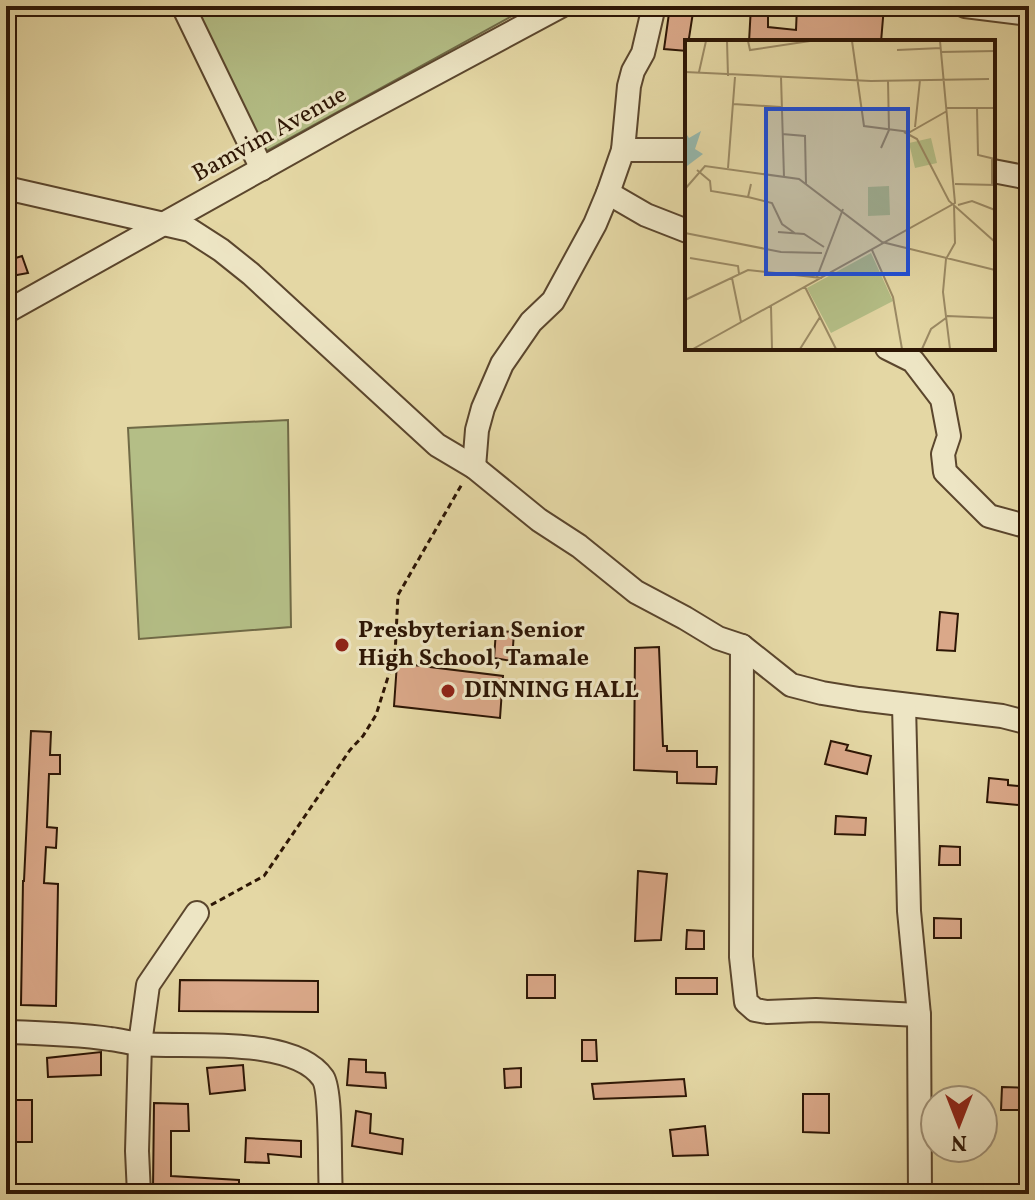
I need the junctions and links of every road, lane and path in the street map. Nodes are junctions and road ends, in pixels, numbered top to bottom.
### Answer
1 (183, 6) edge
2 (561, 6) edge
3 (654, 6) edge
4 (965, 6) edge
5 (1029, 14) edge
6 (623, 150) junction
7 (685, 150) edge
8 (262, 169) junction
9 (995, 171) edge
10 (1029, 178) edge
11 (6, 188) edge
12 (608, 193) junction
13 (165, 223) junction
14 (685, 230) edge
15 (6, 312) edge
16 (891, 350) edge
17 (468, 475) junction
18 (1029, 527) edge
19 (742, 646) junction
20 (904, 705) junction
21 (1029, 723) edge
22 (197, 913) joint
23 (919, 1015) junction
24 (6, 1020) edge
25 (6, 1032) edge
26 (30, 1033) junction
27 (140, 1044) junction
28 (139, 1194) edge
29 (331, 1194) edge
30 (920, 1194) edge

1 - 8 street
2 - 8 street, Bamvim Avenue
3 - 6 street
4 - 5 street
6 - 7 street
6 - 12 street
8 - 13 street, Bamvim Avenue
9 - 10 street
11 - 13 street
12 - 14 street
12 - 17 street
13 - 15 street, Bamvim Avenue
13 - 17 street
16 - 18 street
17 - 19 street
17 - 22 path
19 - 20 street
19 - 23 street
20 - 21 street
20 - 23 street
22 - 27 street
23 - 30 street
24 - 26 street
25 - 26 street
26 - 27 street
27 - 28 street
27 - 29 street

